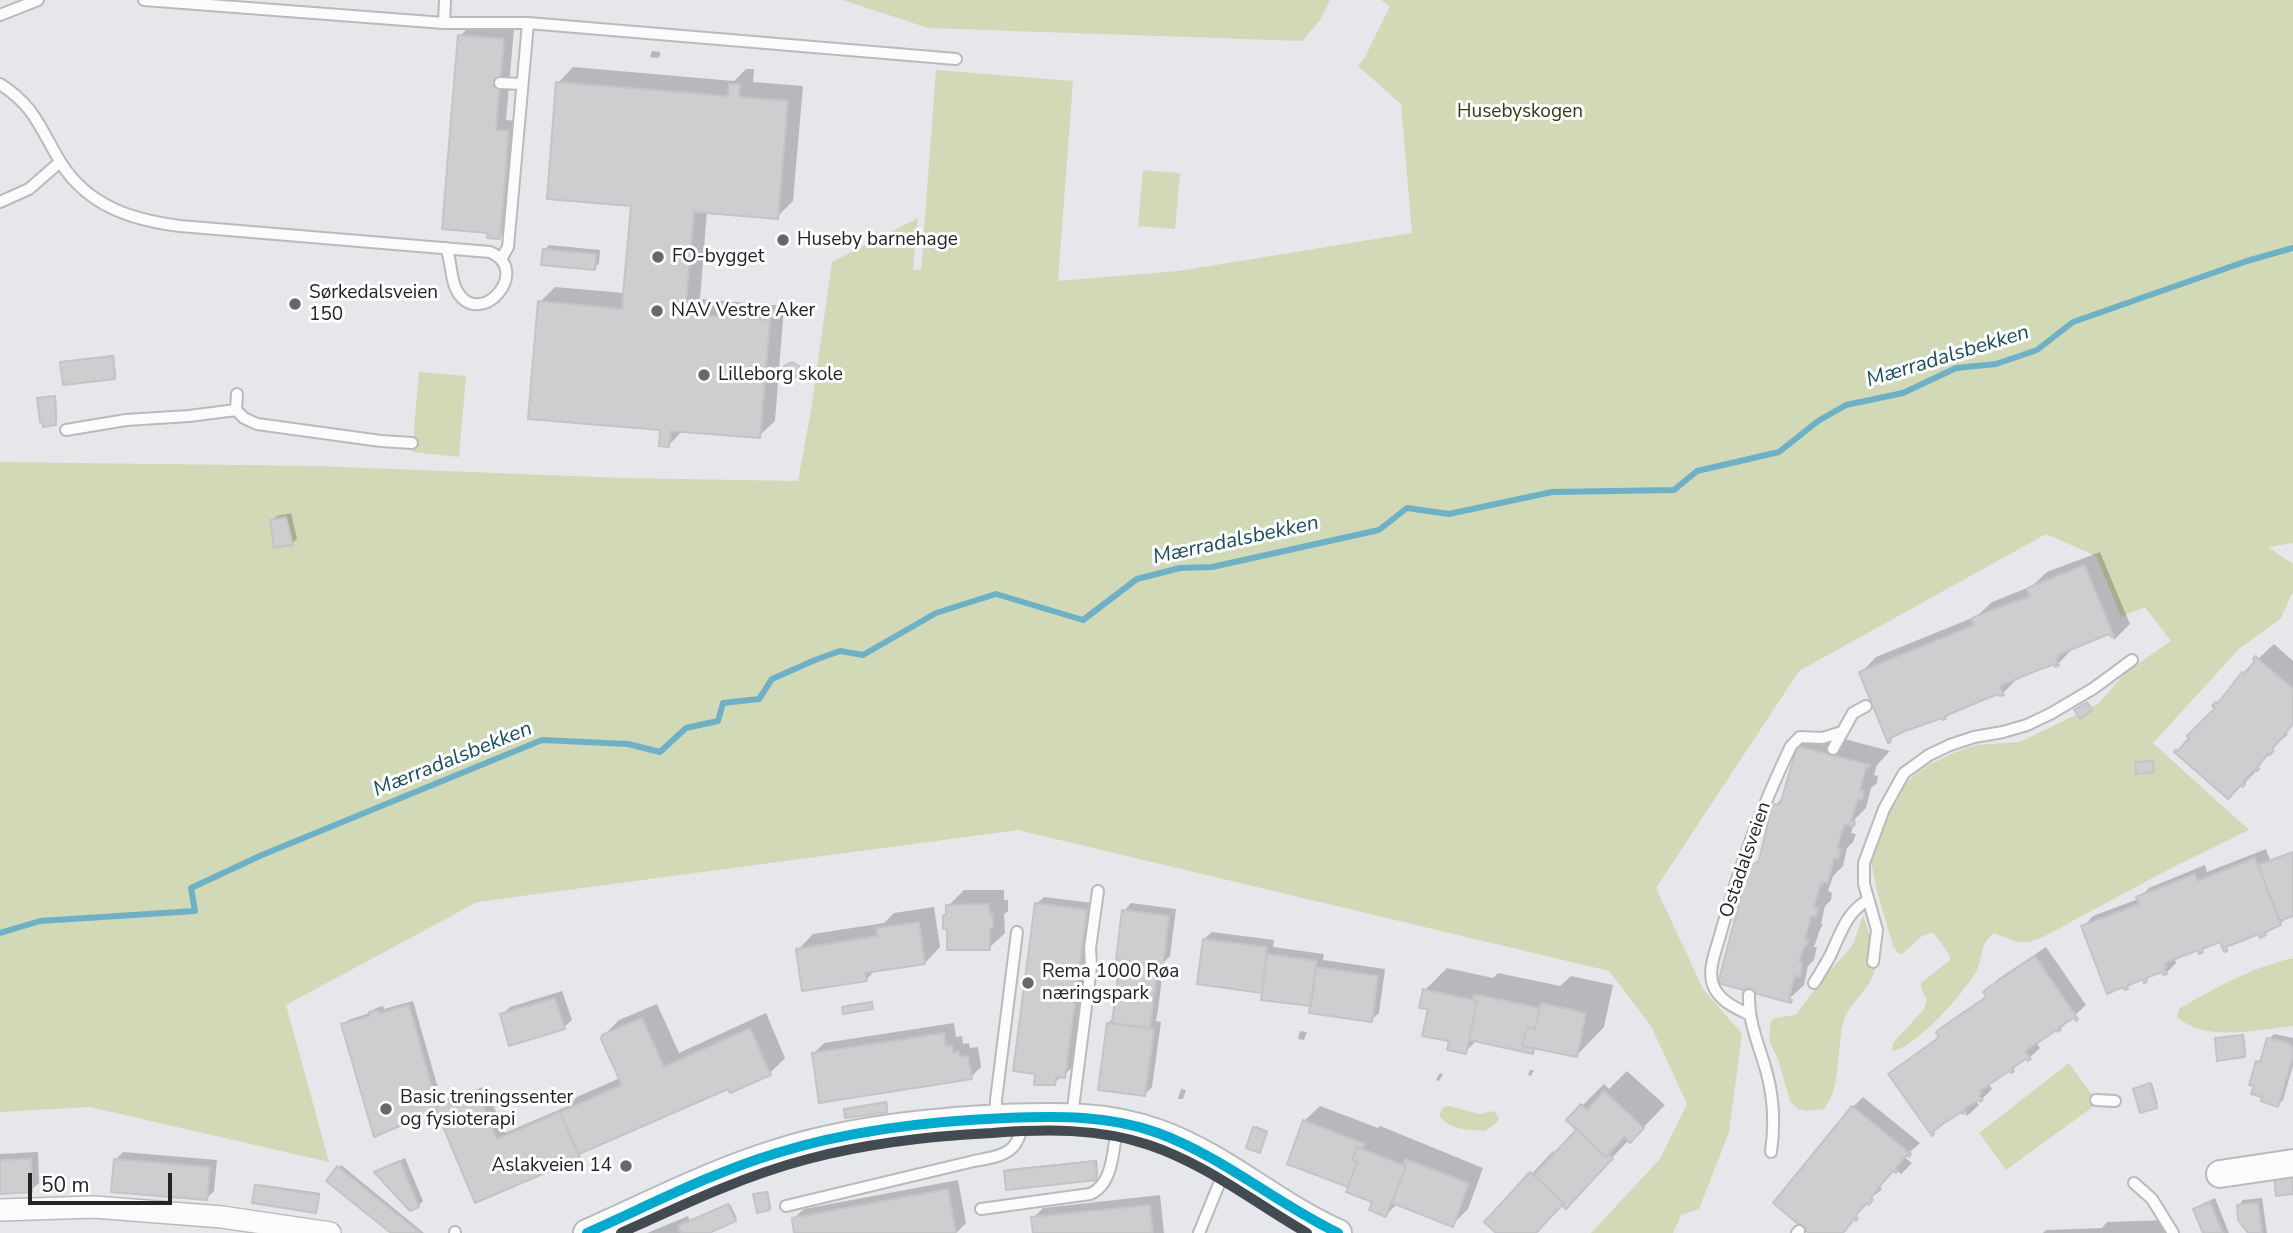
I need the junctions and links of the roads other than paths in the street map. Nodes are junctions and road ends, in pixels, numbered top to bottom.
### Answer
1 (38, 0) edge
2 (144, 0) edge
3 (446, 0) edge
4 (0, 15) edge
5 (444, 23) junction
6 (528, 23) junction
7 (956, 59) dead end
8 (500, 83) dead end
9 (0, 84) edge
10 (521, 88) junction
11 (60, 162) junction
12 (0, 202) edge
13 (446, 248) junction
14 (501, 259) junction
15 (237, 394) dead end
16 (236, 410) junction
17 (66, 430) dead end
18 (412, 443) dead end
19 (2132, 660) dead end
20 (1866, 706) dead end
21 (1842, 732) junction
22 (1833, 749) dead end
23 (1098, 891) dead end
24 (1868, 900) junction
25 (1017, 932) dead end
26 (1873, 962) dead end
27 (1814, 983) dead end
28 (1749, 995) dead end
29 (1749, 1016) junction
30 (2096, 1100) dead end
31 (2115, 1101) dead end
32 (1072, 1116) junction
33 (1022, 1117) junction
34 (996, 1118) junction
35 (1118, 1122) junction
36 (1771, 1152) dead end
37 (2293, 1163) edge
38 (1226, 1167) junction
39 (2220, 1174) dead end
40 (2134, 1182) dead end
41 (786, 1206) dead end
42 (981, 1209) dead end
43 (0, 1210) edge
44 (329, 1233) edge
45 (587, 1233) edge
46 (1199, 1233) edge
47 (1338, 1233) edge
48 (2173, 1233) edge

1 - 4 lane
2 - 5 lane
3 - 5 lane
5 - 6 lane
6 - 7 lane
6 - 10 lane
8 - 10 lane
9 - 11 lane
10 - 14 lane
11 - 12 lane
11 - 13 lane
13 - 14 lane
13 - 14 lane
15 - 16 lane
16 - 17 lane
16 - 18 lane
19 - 24 lane
20 - 21 lane
21 - 22 lane
21 - 29 lane, Ostadalsveien
23 - 32 lane
24 - 26 lane
24 - 27 lane
25 - 34 lane
28 - 29 lane
29 - 36 lane
30 - 31 lane
32 - 33 street
32 - 35 street
33 - 34 street
33 - 41 lane
34 - 45 street
35 - 38 street
35 - 42 lane
37 - 39 street
38 - 46 lane
38 - 47 street
40 - 48 lane
43 - 44 street

